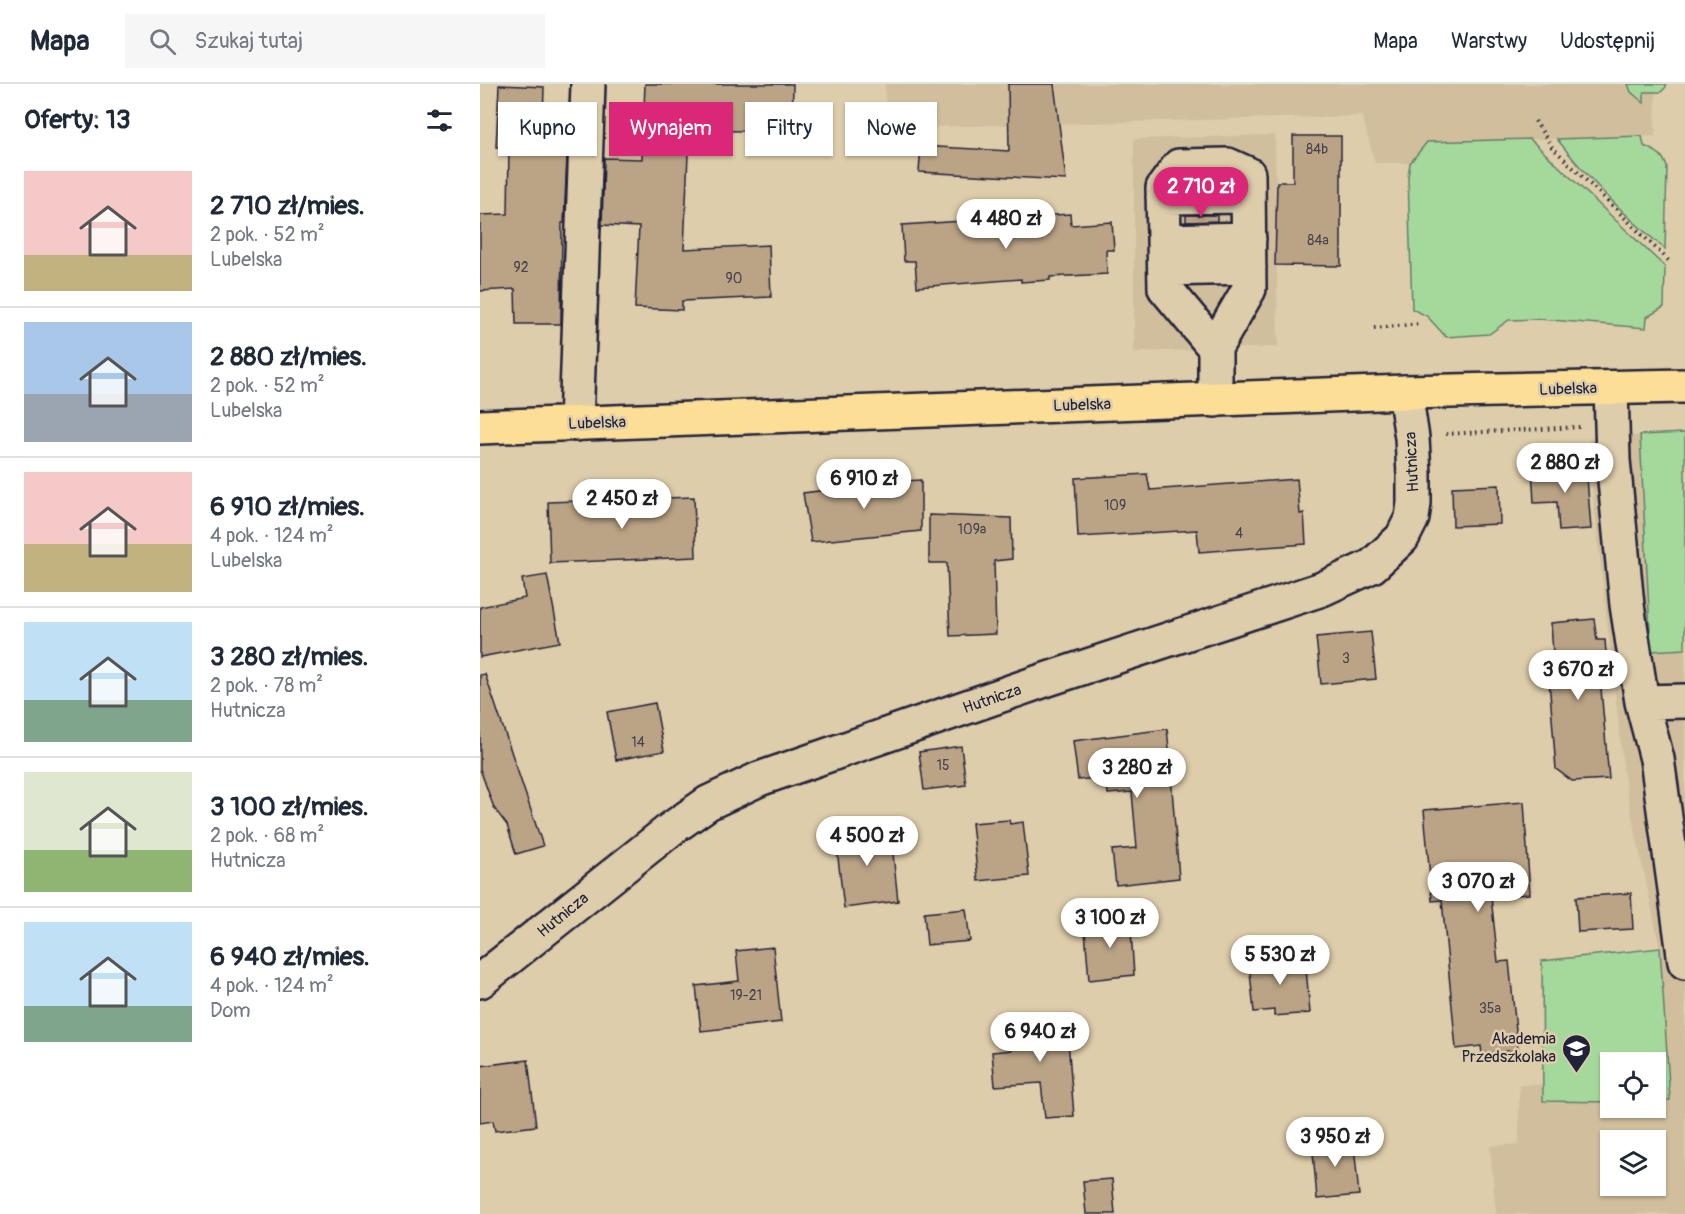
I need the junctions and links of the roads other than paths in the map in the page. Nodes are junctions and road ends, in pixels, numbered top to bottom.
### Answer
1 (588, 84) edge
2 (1249, 253) junction
3 (1165, 255) junction
4 (1215, 348) junction
5 (1685, 386) edge
6 (1611, 388) junction
7 (1405, 393) junction
8 (1215, 400) junction
9 (576, 424) junction
10 (480, 427) edge
11 (1685, 701) edge
12 (1642, 702) junction
13 (1685, 962) edge
14 (480, 981) edge

1 - 9 street
2 - 3 street
2 - 3 street
2 - 4 street
3 - 4 street
4 - 8 street
5 - 6 main road, Lubelska
6 - 7 main road, Lubelska
6 - 12 street
7 - 8 main road, Lubelska
7 - 14 street, Hutnicza
8 - 9 main road, Lubelska
9 - 10 main road, Lubelska
11 - 12 street
12 - 13 street

